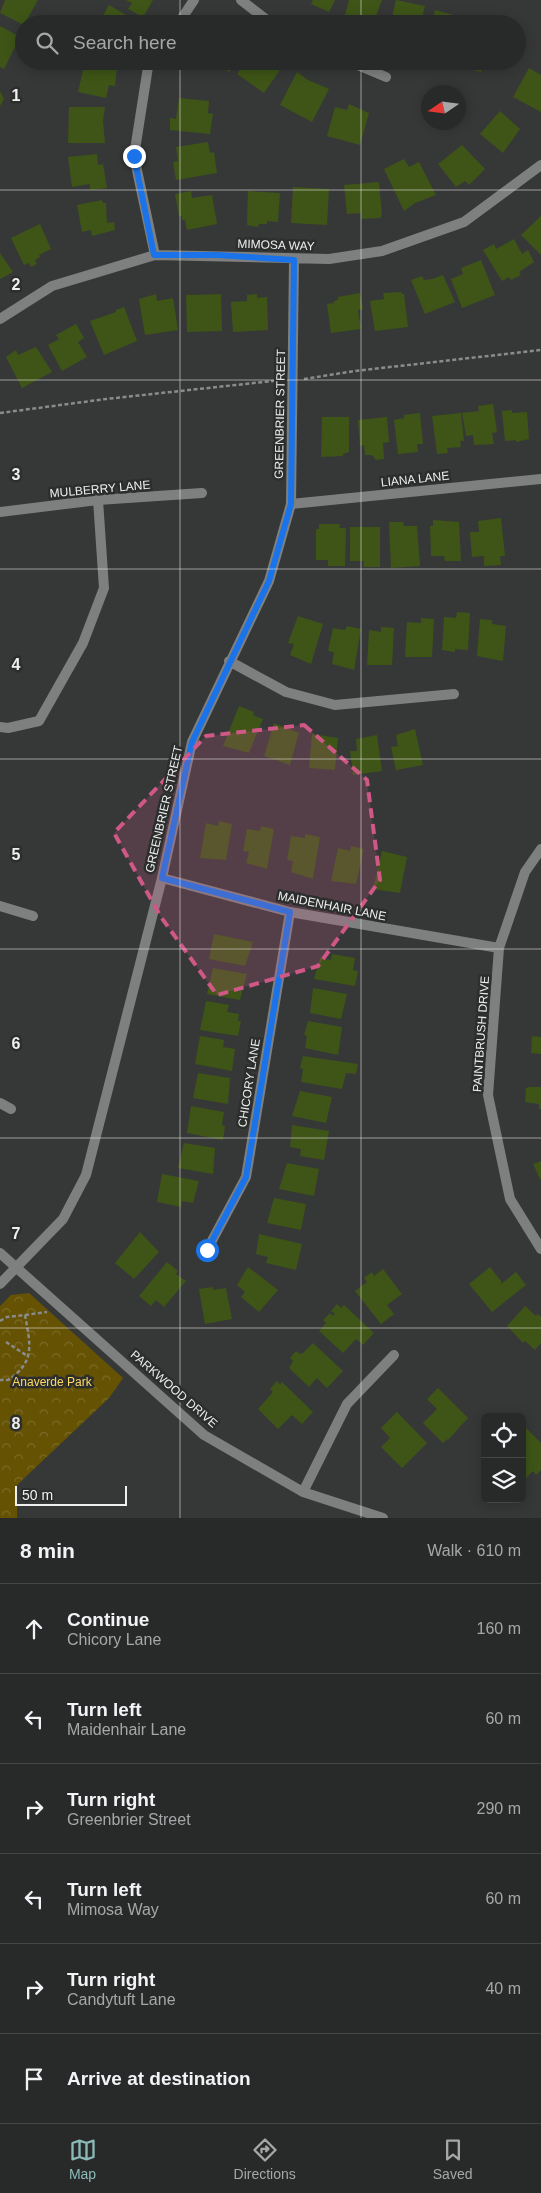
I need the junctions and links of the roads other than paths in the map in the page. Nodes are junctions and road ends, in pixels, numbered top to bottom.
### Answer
1 (194, 0) edge
2 (241, 0) edge
3 (184, 15) edge
4 (260, 15) edge
5 (148, 70) edge
6 (369, 70) edge
7 (386, 77) dead end
8 (541, 165) edge
9 (154, 255) junction
10 (294, 260) junction
11 (0, 319) edge
12 (541, 479) edge
13 (202, 492) dead end
14 (98, 500) junction
15 (291, 504) junction
16 (0, 512) edge
17 (230, 661) junction
18 (454, 694) dead end
19 (0, 726) edge
20 (541, 849) edge
21 (162, 878) junction
22 (0, 906) edge
23 (290, 912) junction
24 (34, 916) dead end
25 (499, 948) junction
26 (0, 1103) edge
27 (11, 1109) dead end
28 (541, 1249) edge
29 (207, 1250) dead end
30 (0, 1253) edge
31 (18, 1267) junction
32 (0, 1284) edge
33 (394, 1355) dead end
34 (303, 1492) junction
35 (383, 1518) edge

1 - 3 street
2 - 4 street
5 - 9 street
6 - 7 street
8 - 10 street, MIMOSA WAY
9 - 10 street, MIMOSA WAY
9 - 11 street, MIMOSA WAY
10 - 15 street, GREENBRIER STREET
12 - 15 street, LIANA LANE
13 - 14 street, MULBERRY LANE
14 - 16 street, MULBERRY LANE
14 - 19 street
15 - 17 street, GREENBRIER STREET
17 - 18 street
17 - 21 street, GREENBRIER STREET
20 - 25 street, PAINTBRUSH DRIVE
21 - 23 street, MAIDENHAIR LANE
21 - 31 street, GREENBRIER STREET
22 - 24 street
23 - 25 street, MAIDENHAIR LANE
23 - 29 street, CHICORY LANE
25 - 28 street, PAINTBRUSH DRIVE
26 - 27 street
30 - 31 street, PARKWOOD DRIVE
31 - 32 street, GREENBRIER STREET
31 - 34 street, PARKWOOD DRIVE
33 - 34 street
34 - 35 street, PARKWOOD DRIVE

